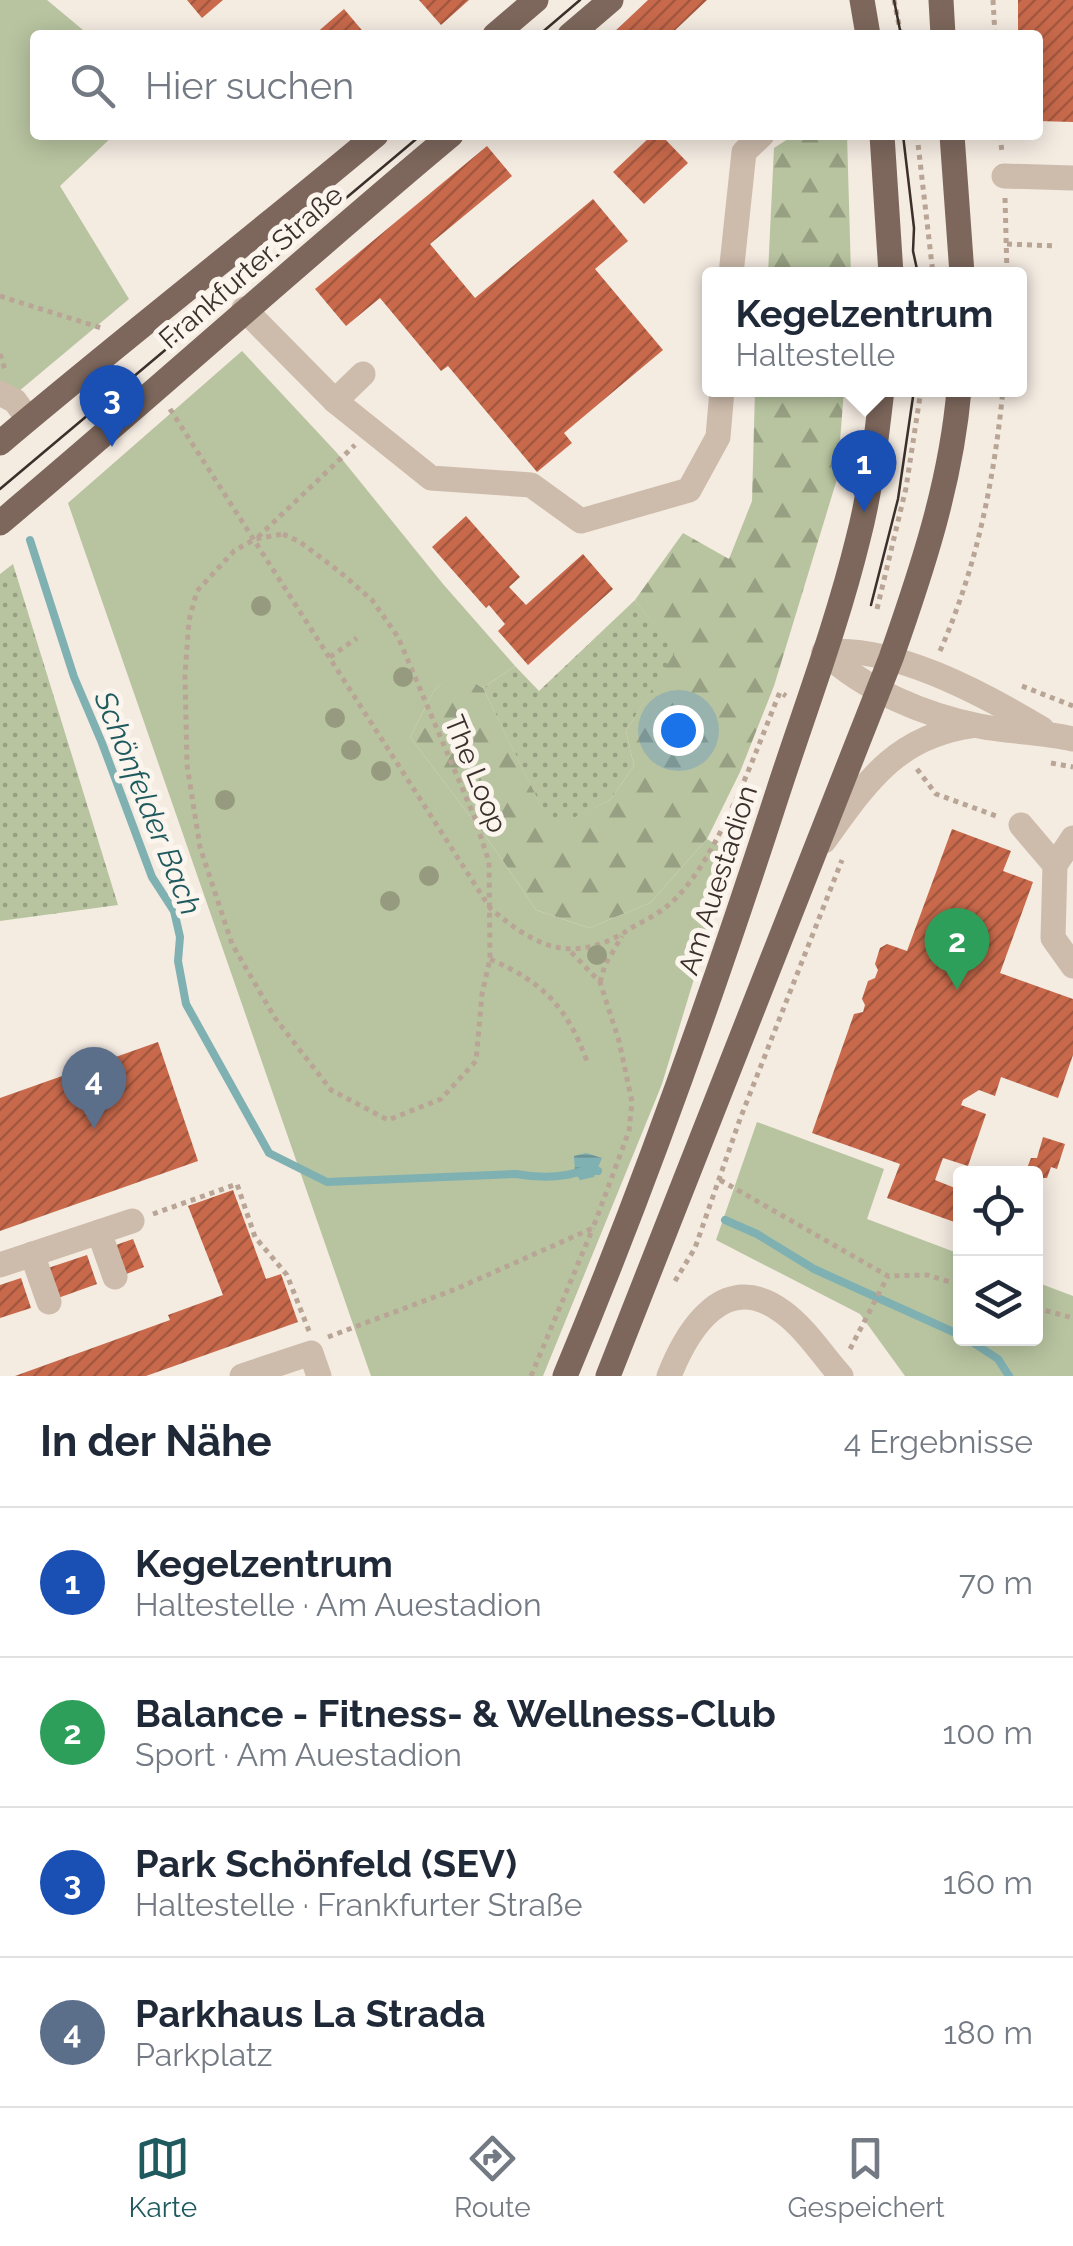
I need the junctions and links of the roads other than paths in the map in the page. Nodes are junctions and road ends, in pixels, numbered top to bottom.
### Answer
1 (536, 0) edge
2 (611, 0) edge
3 (862, 0) edge
4 (941, 0) edge
5 (500, 30) edge
6 (576, 30) edge
7 (867, 30) edge
8 (943, 30) edge
9 (370, 140) edge
10 (444, 140) edge
11 (757, 140) edge
12 (882, 140) edge
13 (952, 140) edge
14 (1004, 176) road end
15 (1073, 178) edge
16 (732, 267) edge
17 (890, 267) edge
18 (961, 267) edge
19 (244, 309) junction
20 (364, 374) dead end
21 (0, 393) edge
22 (721, 397) edge
23 (881, 397) edge
24 (958, 397) edge
25 (335, 401) junction
26 (28, 419) junction
27 (0, 443) edge
28 (0, 523) edge
29 (824, 652) junction
30 (892, 658) junction
31 (879, 690) junction
32 (976, 726) junction
33 (1062, 736) edge
34 (1021, 825) road end
35 (1073, 838) edge
36 (810, 861) junction
37 (1055, 865) junction
38 (1073, 966) edge
39 (132, 1221) road end
40 (100, 1232) junction
41 (32, 1254) junction
42 (0, 1265) edge
43 (115, 1277) dead end
44 (49, 1302) dead end
45 (315, 1364) edge
46 (840, 1374) edge
47 (242, 1376) edge
48 (565, 1376) edge
49 (608, 1376) edge
50 (669, 1376) edge

1 - 5 main road
2 - 6 main road
3 - 7 main road
4 - 8 main road
9 - 26 main road, Frankfurter Straße
10 - 19 main road, Frankfurter Straße
11 - 16 street
12 - 17 main road
13 - 18 main road
14 - 15 street
19 - 25 street
19 - 28 main road, Frankfurter Straße
20 - 25 street
21 - 26 street
22 - 25 street
23 - 29 main road, Am Auestadion
24 - 30 main road
26 - 27 main road, Frankfurter Straße
29 - 30 street
29 - 31 street
29 - 48 main road, Am Auestadion
30 - 31 main road
30 - 33 street
31 - 32 street
31 - 36 main road
32 - 33 street
32 - 36 street
34 - 37 street
35 - 37 street
36 - 49 main road
37 - 38 street
39 - 40 street
40 - 41 street
40 - 43 street
41 - 42 street
41 - 44 street
45 - 47 street
46 - 50 street

